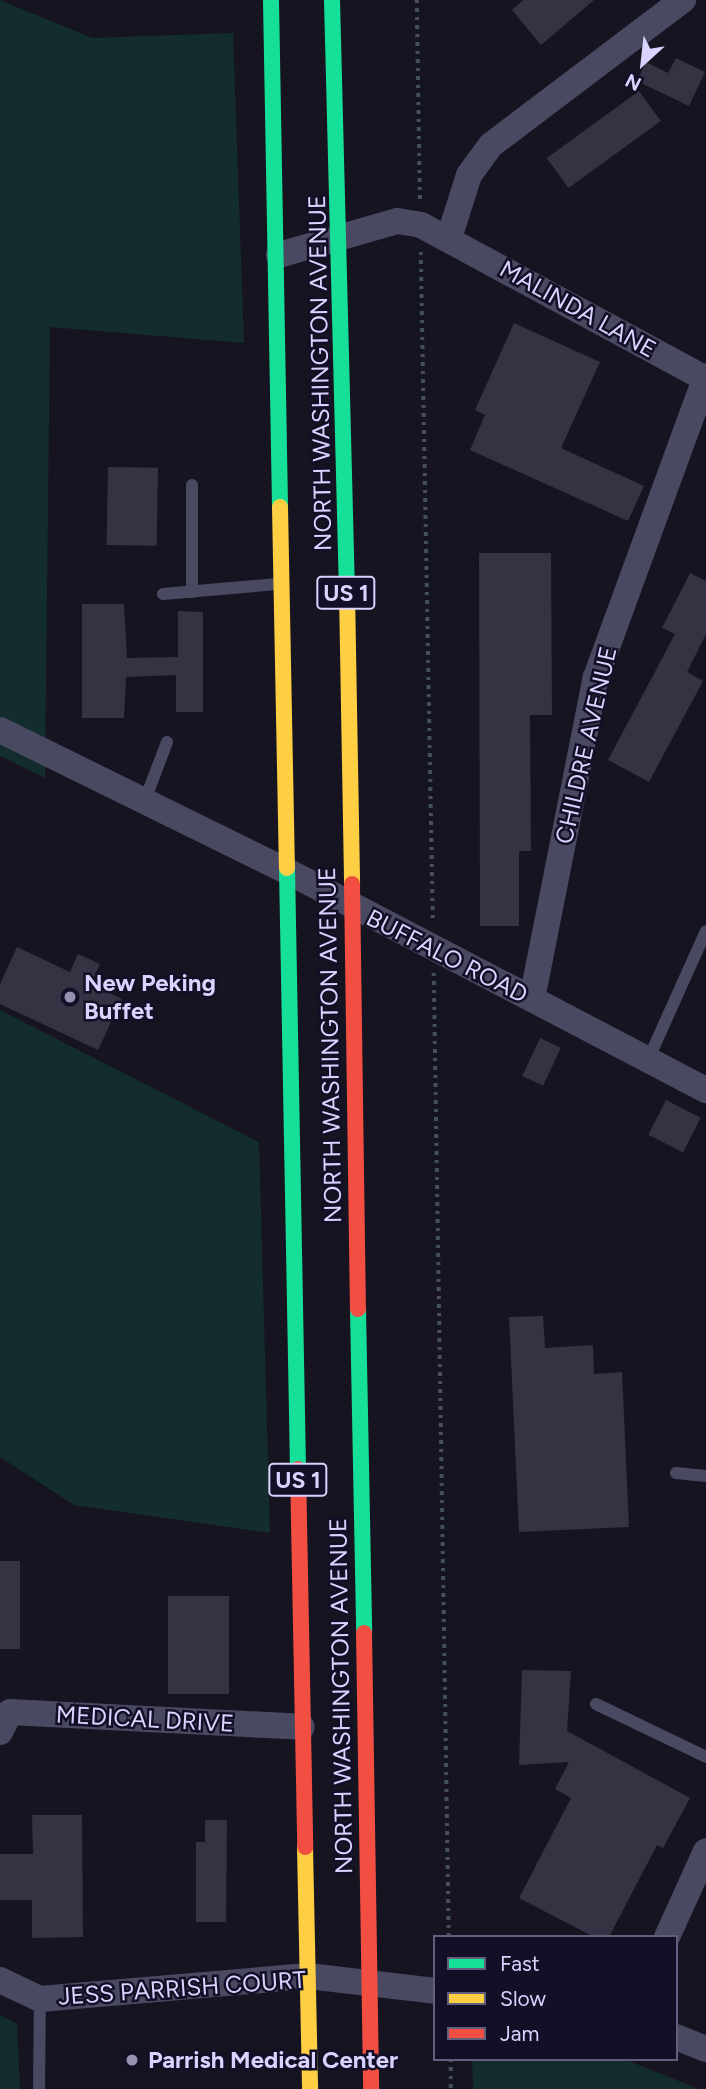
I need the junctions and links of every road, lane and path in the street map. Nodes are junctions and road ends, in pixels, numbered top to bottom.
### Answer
1 (271, 0) edge
2 (332, 0) edge
3 (683, 0) edge
4 (341, 234) junction
5 (449, 239) junction
6 (279, 256) junction
7 (705, 377) edge
8 (192, 485) dead end
9 (282, 584) junction
10 (192, 592) junction
11 (163, 594) dead end
12 (0, 730) edge
13 (167, 742) dead end
14 (145, 800) junction
15 (287, 871) junction
16 (351, 906) junction
17 (706, 931) edge
18 (532, 999) junction
19 (648, 1060) junction
20 (706, 1090) edge
21 (676, 1473) dead end
22 (706, 1476) edge
23 (596, 1704) dead end
24 (302, 1727) junction
25 (0, 1732) edge
26 (706, 1757) edge
27 (706, 1851) edge
28 (668, 1935) edge
29 (308, 1976) junction
30 (0, 1980) edge
31 (369, 1983) junction
32 (433, 1991) edge
33 (40, 1999) junction
34 (678, 2038) edge
35 (706, 2049) edge
36 (451, 2061) edge
37 (39, 2089) edge
38 (310, 2089) edge
39 (371, 2089) edge
40 (451, 2089) edge

1 - 6 main road, NORTH WASHINGTON AVENUE / US 1
2 - 4 main road, NORTH WASHINGTON AVENUE / US 1
3 - 5 street
4 - 5 street, MALINDA LANE
4 - 6 street, MALINDA LANE
4 - 16 main road, NORTH WASHINGTON AVENUE / US 1
5 - 7 street, MALINDA LANE
6 - 9 main road, NORTH WASHINGTON AVENUE / US 1
7 - 18 street, CHILDRE AVENUE
8 - 10 lane
9 - 10 lane
9 - 15 main road, NORTH WASHINGTON AVENUE / US 1
10 - 11 lane
12 - 14 street, BUFFALO ROAD
13 - 14 lane
14 - 15 street, BUFFALO ROAD
15 - 16 street, BUFFALO ROAD
15 - 24 main road, NORTH WASHINGTON AVENUE / US 1
16 - 18 street, BUFFALO ROAD
16 - 31 main road, NORTH WASHINGTON AVENUE / US 1
17 - 19 lane
18 - 19 street, BUFFALO ROAD
19 - 20 street, BUFFALO ROAD
21 - 22 lane
23 - 26 lane
24 - 25 street, MEDICAL DRIVE
24 - 29 main road, NORTH WASHINGTON AVENUE / US 1
27 - 28 street
29 - 31 street, JESS PARRISH COURT
29 - 33 street, JESS PARRISH COURT
29 - 38 main road, NORTH WASHINGTON AVENUE / US 1
30 - 33 street, JESS PARRISH COURT
31 - 32 street, JESS PARRISH COURT
31 - 39 main road, NORTH WASHINGTON AVENUE / US 1
33 - 37 lane
34 - 35 street
36 - 40 path

